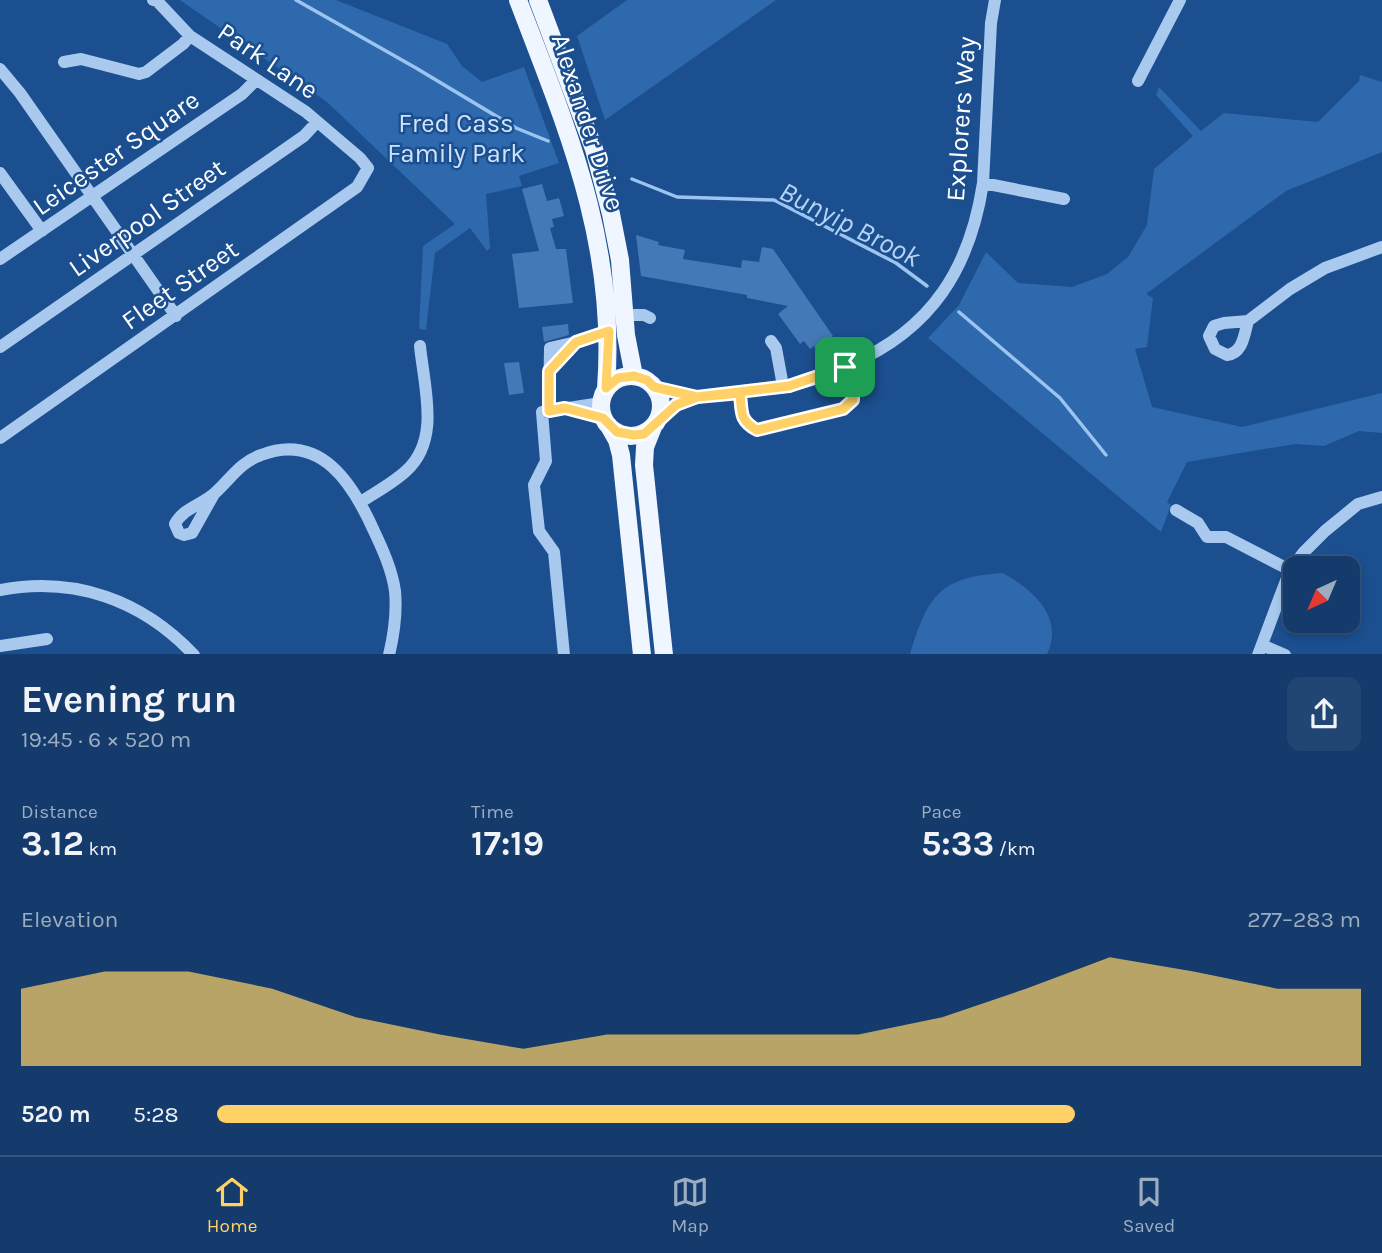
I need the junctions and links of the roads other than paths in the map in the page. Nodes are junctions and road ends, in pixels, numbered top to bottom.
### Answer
1 (153, 0) edge
2 (518, 0) edge
3 (538, 0) edge
4 (995, 0) edge
5 (1180, 0) edge
6 (190, 36) junction
7 (64, 62) dead end
8 (0, 69) edge
9 (255, 80) junction
10 (1138, 81) dead end
11 (317, 122) junction
12 (360, 158) joint
13 (0, 173) edge
14 (984, 183) junction
15 (90, 197) junction
16 (1064, 200) dead end
17 (42, 231) junction
18 (1382, 247) edge
19 (133, 256) junction
20 (0, 259) edge
21 (624, 315) junction
22 (176, 316) junction
23 (650, 318) dead end
24 (1248, 321) dead end
25 (609, 331) junction
26 (771, 341) dead end
27 (420, 346) dead end
28 (0, 347) edge
29 (845, 367) junction
30 (634, 376) junction
31 (783, 386) junction
32 (654, 387) junction
33 (740, 393) junction
34 (697, 397) junction
35 (605, 409) junction
36 (549, 411) junction
37 (655, 423) junction
38 (0, 438) edge
39 (214, 494) dead end
40 (1382, 497) edge
41 (361, 502) junction
42 (1176, 510) dead end
43 (1301, 556) edge
44 (1283, 566) edge
45 (1283, 589) edge
46 (0, 590) edge
47 (47, 639) dead end
48 (0, 646) edge
49 (1260, 650) edge
50 (194, 654) edge
51 (389, 654) edge
52 (564, 654) edge
53 (642, 654) edge
54 (664, 654) edge
55 (1285, 654) edge

1 - 6 street, Park Lane
2 - 25 main road, Alexander Drive
3 - 21 main road, Alexander Drive
4 - 14 street, Explorers Way
5 - 10 street
6 - 7 street
6 - 9 street, Park Lane
8 - 15 street
9 - 11 street, Park Lane
9 - 15 street, Leicester Square
11 - 12 street, Park Lane
11 - 19 street, Liverpool Street
12 - 22 street, Fleet Street
13 - 17 street
14 - 16 street
14 - 29 street, Explorers Way
15 - 17 street, Leicester Square
15 - 19 street
17 - 20 street, Leicester Square
18 - 24 street
19 - 22 street
19 - 28 street, Liverpool Street
21 - 23 street
21 - 30 main road, Alexander Drive
22 - 38 street, Fleet Street
25 - 35 main road, Alexander Drive
25 - 36 street
26 - 31 street
27 - 41 street
29 - 31 street, Explorers Way
29 - 33 street
30 - 32 main road
30 - 35 main road
31 - 33 street, Explorers Way
32 - 34 street, Explorers Way
32 - 37 main road
33 - 34 street, Explorers Way
34 - 37 street, Explorers Way
35 - 36 street
35 - 37 main road
35 - 53 main road, Alexander Drive
36 - 52 street
37 - 54 main road
39 - 41 street
40 - 43 street
41 - 51 street
42 - 44 street
45 - 49 street
46 - 50 street
47 - 48 street
49 - 55 street

